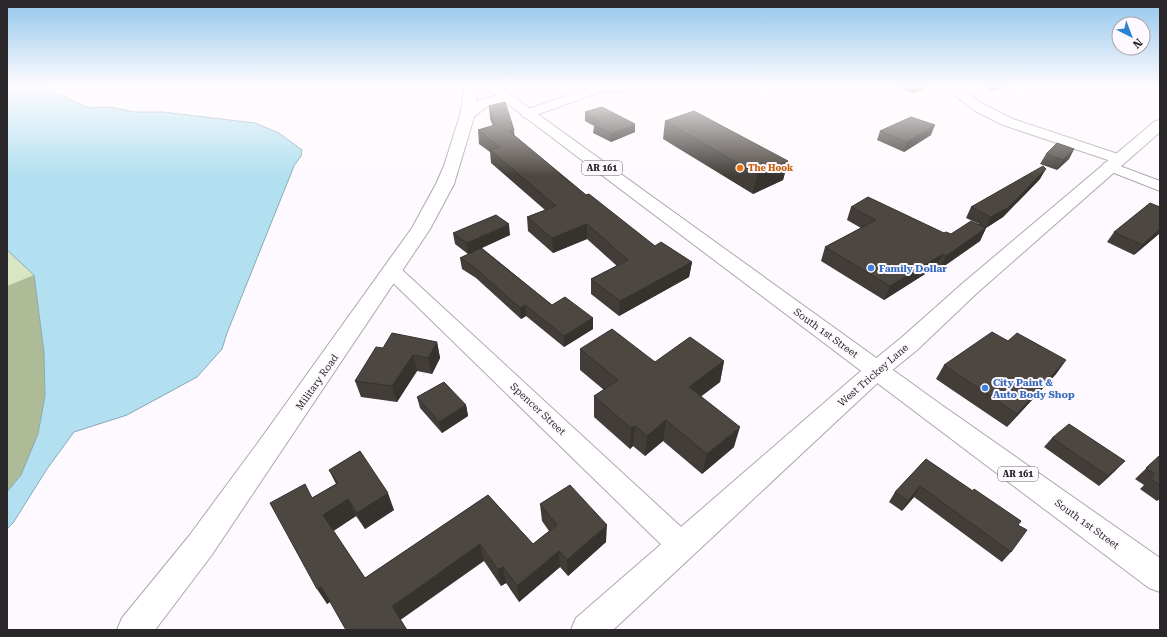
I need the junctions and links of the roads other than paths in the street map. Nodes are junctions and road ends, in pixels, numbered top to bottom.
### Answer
1 (465, 117) edge
2 (532, 117) edge
3 (997, 117) edge
4 (1160, 124) edge
5 (1114, 163) junction
6 (1160, 186) edge
7 (393, 272) junction
8 (877, 370) junction
9 (682, 546) junction
10 (1160, 577) edge
11 (134, 630) edge
12 (588, 630) edge

1 - 7 street, Military Road
2 - 8 street, South 1st Street / AR 161
3 - 5 street
4 - 5 street, West Trickey Lane
5 - 6 street
5 - 8 street, West Trickey Lane
7 - 9 street, Spencer Street
7 - 11 street, Military Road
8 - 9 street, West Trickey Lane
8 - 10 street, South 1st Street / AR 161
9 - 12 street, West Trickey Lane

